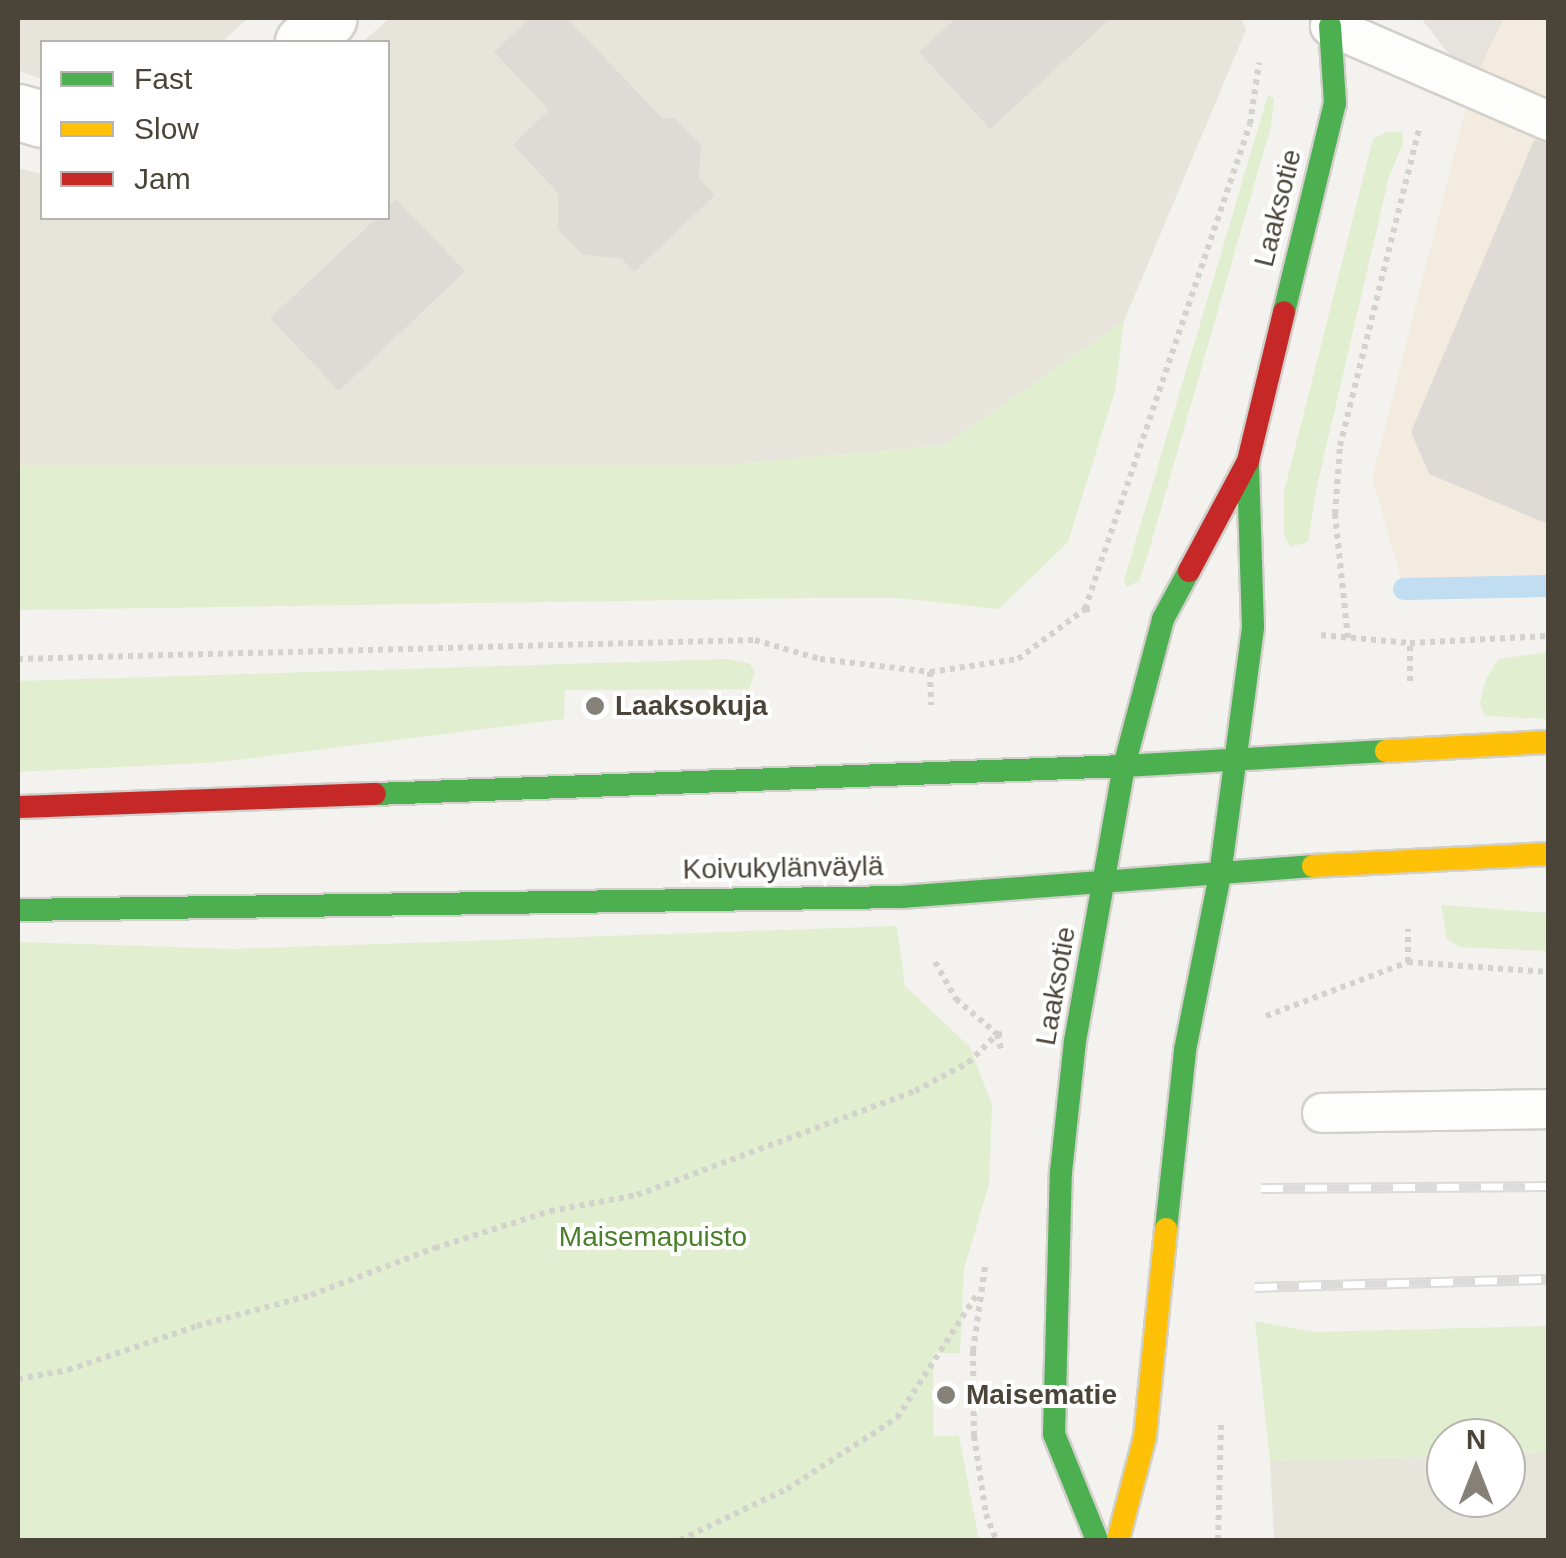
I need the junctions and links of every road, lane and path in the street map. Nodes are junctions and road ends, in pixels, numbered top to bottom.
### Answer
1 (329, 18) edge
2 (1330, 20) edge
3 (305, 40) edge
4 (1261, 53) dead end
5 (1430, 70) junction
6 (1548, 121) edge
7 (1248, 461) junction
8 (1085, 609) junction
9 (1163, 619) junction
10 (1253, 627) junction
11 (1548, 636) edge
12 (1348, 638) junction
13 (18, 659) edge
14 (930, 672) junction
15 (1548, 742) edge
16 (1232, 761) junction
17 (1124, 766) junction
18 (932, 772) junction
19 (18, 807) edge
20 (1548, 854) edge
21 (1220, 874) junction
22 (1106, 882) junction
23 (926, 896) junction
24 (18, 910) edge
25 (1548, 972) edge
26 (1258, 1025) dead end
27 (997, 1034) junction
28 (1002, 1053) dead end
29 (1548, 1109) edge
30 (1322, 1113) dead end
31 (987, 1257) dead end
32 (982, 1288) junction
33 (18, 1379) edge
34 (1221, 1403) dead end
35 (680, 1540) edge
36 (996, 1540) edge
37 (1097, 1540) edge
38 (1118, 1540) edge
39 (1218, 1540) edge

1 - 3 street
2 - 5 lane
2 - 7 main road, Laaksotie
4 - 8 path
5 - 6 lane
5 - 12 path
7 - 9 main road, Laaksotie
7 - 10 main road, Laaksotie
8 - 9 path
8 - 14 path
9 - 17 main road, Laaksotie
10 - 12 path
10 - 16 main road, Laaksotie
11 - 12 path
13 - 14 path
14 - 18 path
15 - 16 main road
16 - 17 main road
16 - 21 main road, Laaksotie
17 - 18 main road
17 - 22 main road, Laaksotie
18 - 19 main road
20 - 21 main road, Koivukylänväylä
21 - 22 main road, Koivukylänväylä
21 - 38 main road, Laaksotie
22 - 23 main road, Koivukylänväylä
22 - 37 main road, Laaksotie
23 - 24 main road, Koivukylänväylä
23 - 27 path
25 - 26 path
27 - 28 path
27 - 33 path
29 - 30 lane
31 - 32 path
32 - 35 path
32 - 36 path
34 - 39 path

